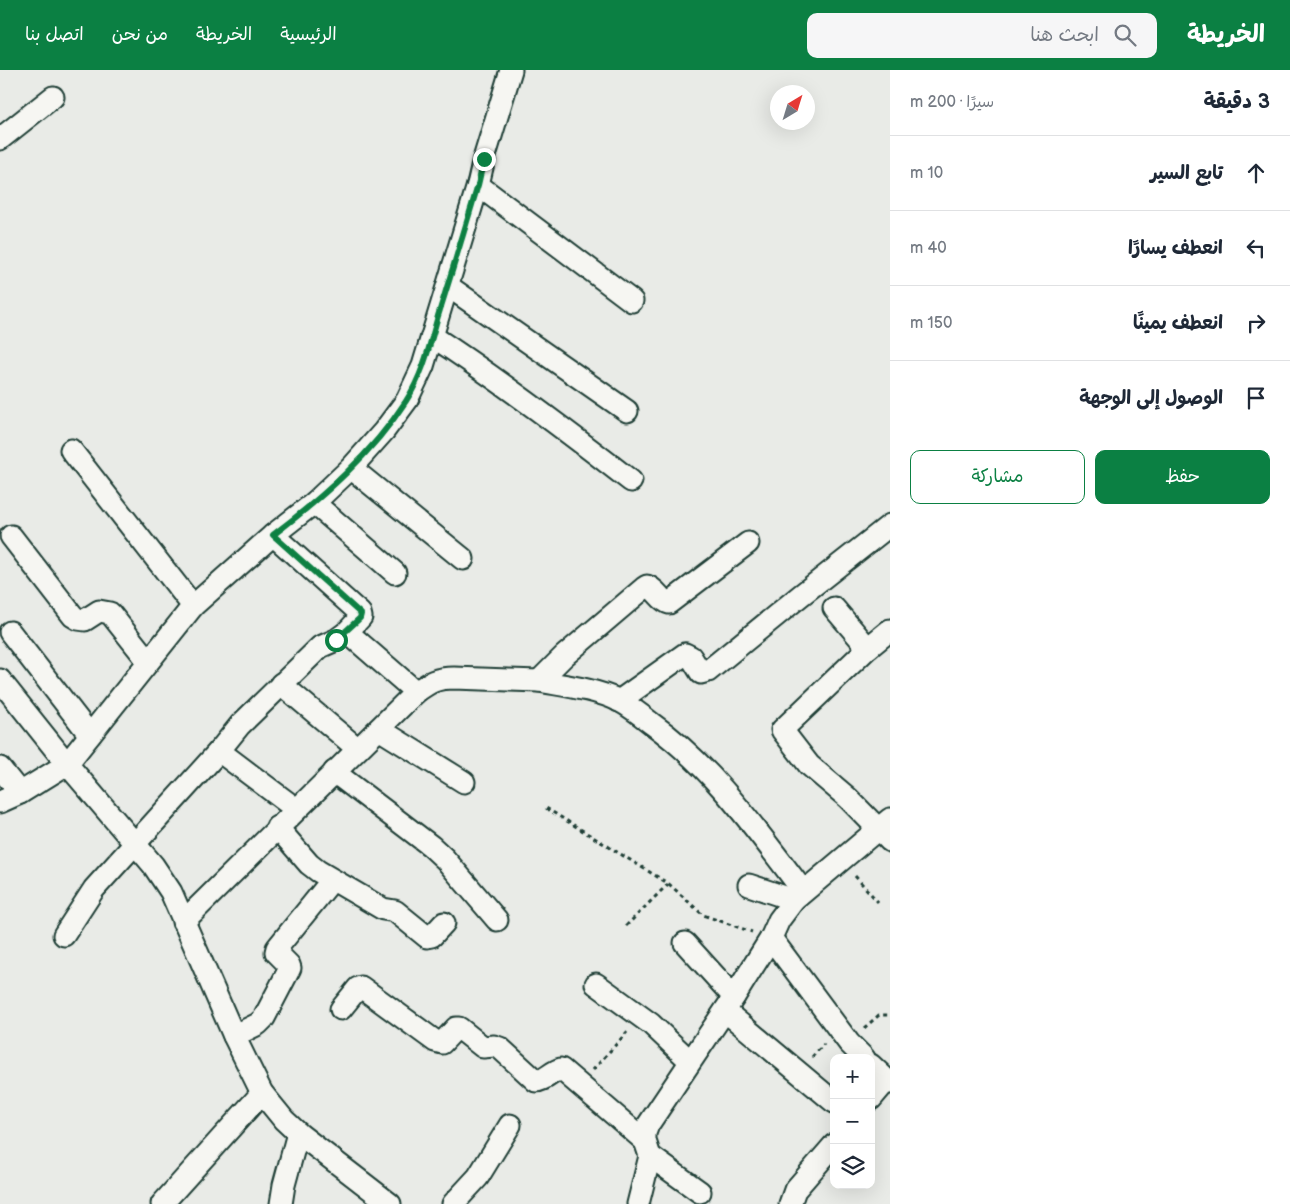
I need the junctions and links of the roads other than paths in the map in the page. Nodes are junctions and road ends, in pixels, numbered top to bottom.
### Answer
1 (511, 70) edge
2 (53, 97) dead end
3 (0, 139) edge
4 (478, 185) junction
5 (448, 286) junction
6 (632, 300) dead end
7 (432, 336) junction
8 (627, 411) dead end
9 (71, 450) dead end
10 (351, 468) junction
11 (632, 481) dead end
12 (314, 503) junction
13 (890, 526) edge
14 (273, 535) junction
15 (11, 536) dead end
16 (748, 543) dead end
17 (462, 559) dead end
18 (395, 573) dead end
19 (193, 606) junction
20 (834, 608) dead end
21 (890, 630) edge
22 (10, 632) dead end
23 (347, 632) junction
24 (868, 648) junction
25 (148, 661) junction
26 (0, 680) edge
27 (539, 681) junction
28 (281, 684) junction
29 (416, 692) junction
30 (619, 701) junction
31 (379, 729) junction
32 (90, 735) junction
33 (358, 748) junction
34 (219, 751) junction
35 (67, 764) junction
36 (0, 768) edge
37 (334, 772) junction
38 (464, 782) dead end
39 (20, 793) junction
40 (0, 802) edge
41 (296, 810) junction
42 (278, 827) junction
43 (886, 830) edge
44 (135, 844) junction
45 (332, 880) junction
46 (749, 885) dead end
47 (799, 896) junction
48 (497, 920) dead end
49 (183, 922) junction
50 (444, 924) dead end
51 (64, 936) dead end
52 (771, 938) junction
53 (685, 943) dead end
54 (596, 984) dead end
55 (729, 1004) junction
56 (341, 1010) dead end
57 (234, 1036) junction
58 (861, 1054) edge
59 (690, 1061) junction
60 (875, 1069) edge
61 (888, 1081) edge
62 (262, 1093) junction
63 (875, 1095) edge
64 (830, 1099) edge
65 (510, 1125) dead end
66 (298, 1133) junction
67 (648, 1148) junction
68 (830, 1150) edge
69 (700, 1192) dead end
70 (792, 1202) edge
71 (162, 1204) edge
72 (281, 1204) edge
73 (390, 1204) edge
74 (453, 1204) edge
75 (638, 1204) edge

1 - 4 street
2 - 3 street
4 - 5 street
4 - 6 street
5 - 7 street
5 - 8 street
7 - 10 street
7 - 11 street
9 - 19 street
10 - 12 street
10 - 17 street
12 - 14 street
12 - 18 street
13 - 30 street
14 - 19 street
14 - 23 street
15 - 25 street
16 - 27 street
19 - 25 street
20 - 24 street
21 - 24 street
22 - 32 street
23 - 28 street
23 - 29 street
24 - 43 street
25 - 32 street
26 - 35 street
27 - 29 street
27 - 30 street
28 - 33 street
28 - 34 street
29 - 31 street
30 - 47 street
31 - 33 street
31 - 38 street
32 - 35 street
33 - 37 street
34 - 41 street
34 - 44 street
35 - 39 street
35 - 44 street
36 - 39 street
37 - 41 street
37 - 48 street
39 - 40 street
41 - 42 street
42 - 45 street
42 - 49 street
43 - 47 street
44 - 49 street
44 - 51 street
45 - 50 street
45 - 57 street
46 - 47 street
47 - 52 street
49 - 57 street
52 - 55 street
52 - 58 street
53 - 55 street
54 - 59 street
55 - 59 street
55 - 64 street
56 - 67 street
57 - 62 street
59 - 67 street
60 - 61 street
61 - 63 street
62 - 66 street
62 - 71 street
65 - 74 street
66 - 72 street
66 - 73 street
67 - 69 street
67 - 75 street
68 - 70 street

